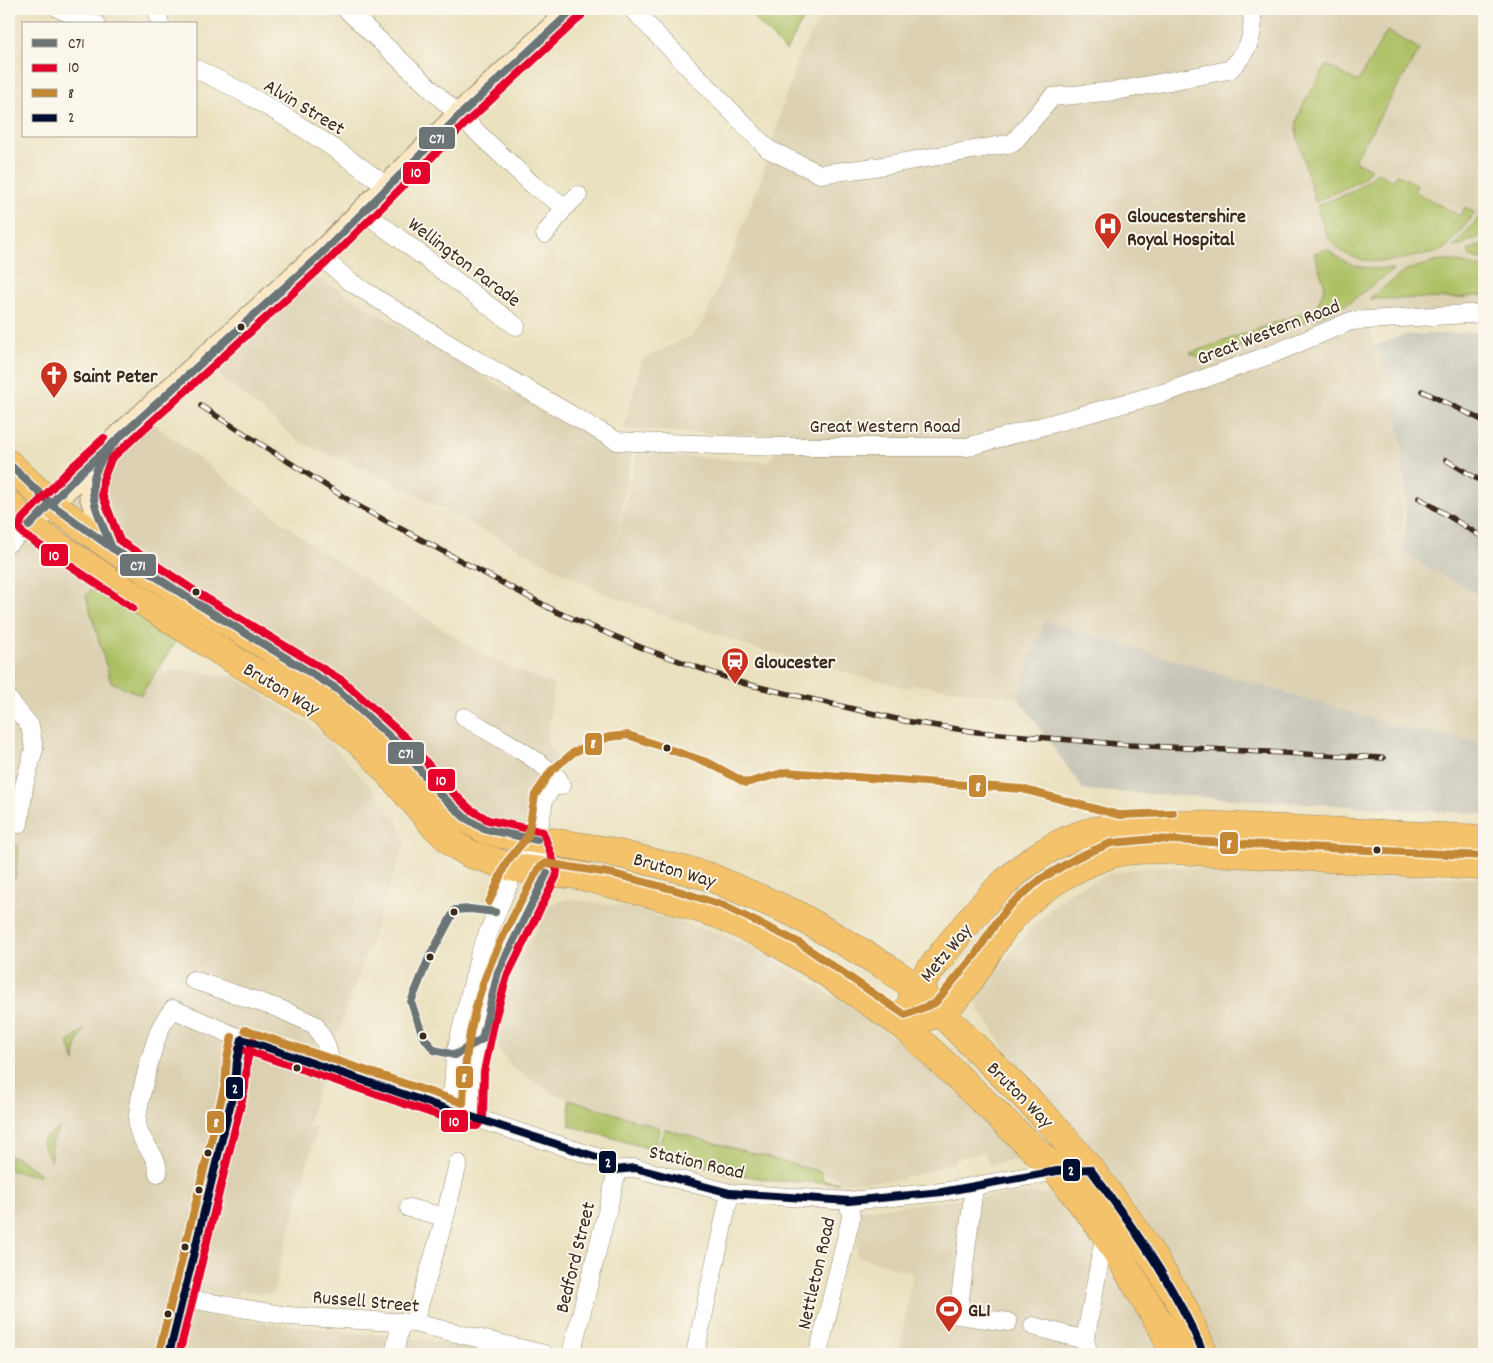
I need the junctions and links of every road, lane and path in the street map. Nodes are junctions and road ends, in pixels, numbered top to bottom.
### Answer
1 (59, 9) edge
2 (157, 9) edge
3 (346, 9) edge
4 (574, 9) edge
5 (632, 9) edge
6 (1251, 9) edge
7 (91, 22) edge
8 (160, 22) edge
9 (198, 70) edge
10 (459, 116) junction
11 (386, 186) junction
12 (578, 195) dead end
13 (565, 207) junction
14 (364, 212) junction
15 (546, 234) dead end
16 (320, 255) junction
17 (1484, 313) edge
18 (516, 326) dead end
19 (102, 453) junction
20 (9, 464) edge
21 (9, 504) edge
22 (51, 504) junction
23 (29, 526) junction
24 (9, 543) edge
25 (112, 548) junction
26 (9, 700) edge
27 (464, 717) dead end
28 (9, 822) edge
29 (1484, 839) edge
30 (537, 840) junction
31 (1484, 866) edge
32 (515, 868) junction
33 (547, 874) junction
34 (193, 980) dead end
35 (916, 988) junction
36 (941, 1012) junction
37 (904, 1026) junction
38 (242, 1039) junction
39 (333, 1070) junction
40 (444, 1108) junction
41 (473, 1117) junction
42 (458, 1163) dead end
43 (1090, 1169) junction
44 (615, 1170) junction
45 (1058, 1171) junction
46 (158, 1173) dead end
47 (974, 1187) junction
48 (730, 1193) junction
49 (849, 1201) junction
50 (410, 1208) dead end
51 (445, 1217) junction
52 (1104, 1233) junction
53 (183, 1298) junction
54 (1008, 1322) dead end
55 (407, 1323) junction
56 (1034, 1326) dead end
57 (1087, 1347) edge
58 (169, 1354) edge
59 (394, 1354) edge
60 (544, 1354) edge
61 (572, 1354) edge
62 (696, 1354) edge
63 (818, 1354) edge
64 (1174, 1354) edge
65 (1204, 1354) edge

1 - 7 street
2 - 8 street
3 - 10 street
4 - 10 main road
5 - 6 street
9 - 11 street, Alvin Street
10 - 11 main road
10 - 13 street
11 - 14 main road
12 - 13 street
13 - 15 street
14 - 16 main road
14 - 18 street, Wellington Parade
16 - 17 street, Great Western Road
16 - 19 main road
19 - 22 main road
19 - 25 main road
20 - 22 main road, Bruton Way
21 - 23 main road, Bruton Way
22 - 23 main road
22 - 25 main road, Bruton Way
23 - 24 street
23 - 32 main road, Bruton Way
25 - 30 main road, Bruton Way
26 - 28 street
27 - 30 street
29 - 35 main road, Metz Way
30 - 32 street
30 - 33 street
30 - 35 main road, Bruton Way
31 - 36 main road, Metz Way
32 - 33 main road, Bruton Way
32 - 40 street
33 - 37 main road, Bruton Way
33 - 41 street
34 - 39 street
35 - 36 main road, Bruton Way
35 - 37 main road, Metz Way
36 - 37 main road, Metz Way
36 - 43 main road, Bruton Way
37 - 45 main road, Bruton Way
38 - 39 street
38 - 46 street
38 - 53 street
39 - 40 street
40 - 41 street
41 - 44 street
42 - 51 street
43 - 45 street, Station Road
43 - 65 main road, Bruton Way
44 - 48 street, Station Road
44 - 61 street, Bedford Street
45 - 47 street, Station Road
45 - 52 main road, Bruton Way
47 - 49 street, Station Road
47 - 54 street
48 - 49 street, Station Road
48 - 62 street
49 - 63 street, Nettleton Road
50 - 51 street
51 - 55 street
52 - 57 street
52 - 64 main road, Bruton Way
53 - 55 street, Russell Street
53 - 58 street
55 - 59 street
55 - 60 street, Russell Street
56 - 57 street

